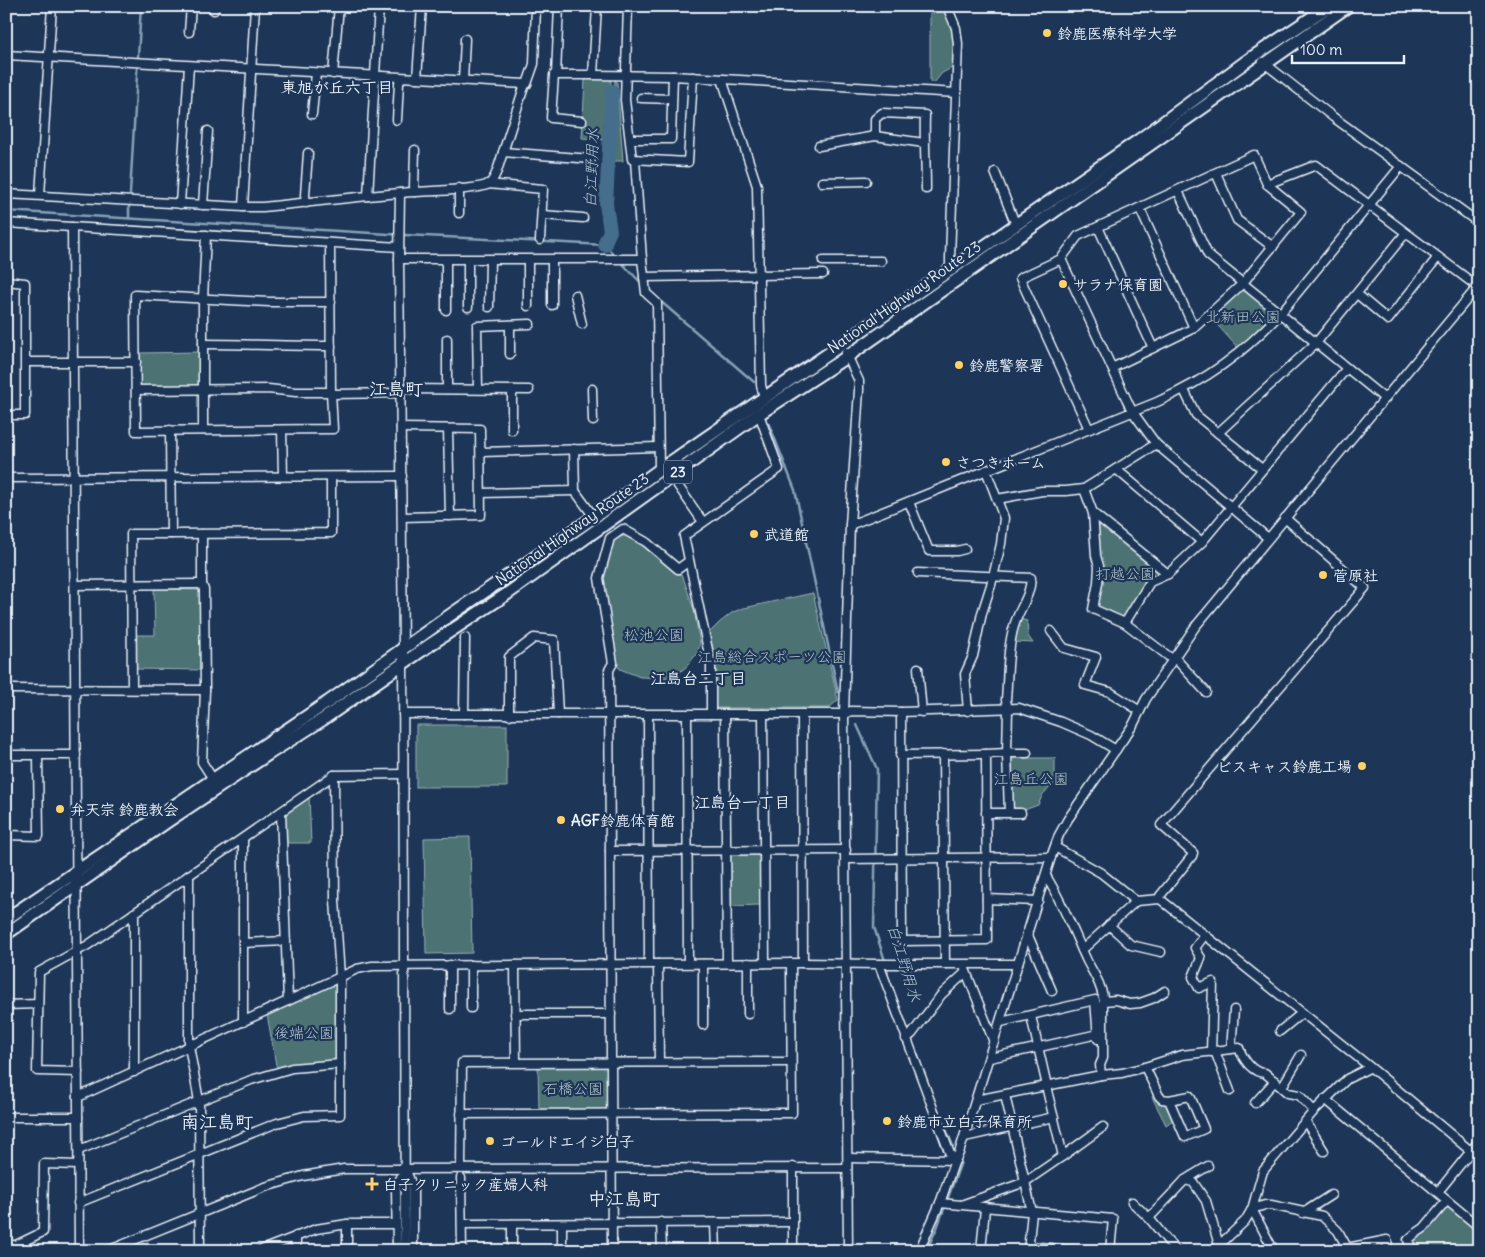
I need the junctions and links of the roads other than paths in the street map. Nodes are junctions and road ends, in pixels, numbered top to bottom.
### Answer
1 (52, 6) edge
2 (191, 6) edge
3 (255, 6) edge
4 (339, 6) edge
5 (380, 6) edge
6 (422, 6) edge
7 (536, 6) edge
8 (559, 6) edge
9 (597, 6) edge
10 (628, 6) edge
11 (948, 6) edge
12 (1329, 6) edge
13 (1348, 6) edge
14 (189, 32) dead end
15 (465, 39) dead end
16 (1257, 54) junction
17 (6, 55) edge
18 (49, 58) junction
19 (1265, 64) junction
20 (189, 66) junction
21 (251, 69) junction
22 (316, 73) junction
23 (333, 74) junction
24 (625, 74) junction
25 (553, 75) junction
26 (593, 75) junction
27 (375, 76) junction
28 (673, 76) junction
29 (693, 77) junction
30 (401, 78) junction
31 (417, 78) junction
32 (722, 79) junction
33 (463, 81) junction
34 (525, 84) junction
35 (957, 93) junction
36 (641, 98) dead end
37 (672, 99) junction
38 (312, 114) dead end
39 (397, 120) dead end
40 (582, 121) dead end
41 (208, 131) dead end
42 (874, 136) junction
43 (630, 138) junction
44 (924, 143) junction
45 (819, 146) dead end
46 (415, 150) dead end
47 (504, 152) junction
48 (308, 153) dead end
49 (591, 159) dead end
50 (634, 160) junction
51 (1400, 166) junction
52 (995, 172) dead end
53 (1216, 173) junction
54 (866, 181) dead end
55 (822, 182) dead end
56 (488, 184) junction
57 (1267, 184) junction
58 (459, 188) junction
59 (926, 189) dead end
60 (1178, 191) junction
61 (415, 192) junction
62 (400, 193) junction
63 (6, 194) edge
64 (40, 195) junction
65 (368, 196) junction
66 (306, 203) junction
67 (180, 204) junction
68 (203, 205) junction
69 (1369, 205) junction
70 (244, 208) junction
71 (1140, 209) junction
72 (459, 213) dead end
73 (542, 215) junction
74 (583, 218) dead end
75 (1013, 218) dead end
76 (6, 223) edge
77 (1479, 224) edge
78 (72, 227) junction
79 (1098, 227) junction
80 (1405, 234) junction
81 (206, 235) junction
82 (540, 240) dead end
83 (330, 243) junction
84 (399, 244) junction
85 (1273, 247) junction
86 (1438, 257) junction
87 (398, 259) junction
88 (642, 259) junction
89 (1061, 259) junction
90 (446, 260) junction
91 (468, 260) junction
92 (490, 260) junction
93 (528, 260) junction
94 (552, 260) junction
95 (823, 261) dead end
96 (881, 261) dead end
97 (950, 269) junction
98 (823, 274) dead end
99 (758, 276) junction
100 (958, 278) junction
101 (645, 280) junction
102 (6, 281) edge
103 (1242, 284) junction
104 (1478, 286) edge
105 (1357, 294) junction
106 (575, 295) dead end
107 (202, 298) junction
108 (331, 302) junction
109 (552, 305) dead end
110 (528, 306) dead end
111 (468, 307) dead end
112 (489, 308) dead end
113 (446, 310) dead end
114 (1280, 314) junction
115 (510, 324) junction
116 (530, 324) dead end
117 (582, 324) dead end
118 (1194, 328) junction
119 (447, 339) dead end
120 (1316, 343) junction
121 (202, 344) junction
122 (841, 345) junction
123 (331, 346) junction
124 (1153, 348) junction
125 (510, 354) dead end
126 (848, 356) junction
127 (26, 362) junction
128 (136, 362) junction
129 (72, 363) junction
130 (1112, 368) junction
131 (1347, 368) junction
132 (447, 389) junction
133 (478, 389) junction
134 (592, 389) dead end
135 (136, 390) junction
136 (202, 390) junction
137 (514, 390) junction
138 (529, 390) dead end
139 (1184, 390) junction
140 (401, 391) junction
141 (332, 393) junction
142 (764, 398) junction
143 (1385, 399) junction
144 (1132, 412) junction
145 (760, 414) junction
146 (6, 415) edge
147 (593, 421) dead end
148 (401, 428) junction
149 (448, 429) junction
150 (1089, 429) junction
151 (170, 430) junction
152 (203, 430) junction
153 (282, 430) junction
154 (512, 430) dead end
155 (1218, 433) junction
156 (1156, 444) junction
157 (658, 447) junction
158 (574, 450) junction
159 (481, 452) junction
160 (1116, 469) junction
161 (1262, 469) junction
162 (659, 470) junction
163 (986, 470) junction
164 (170, 476) junction
165 (283, 476) junction
166 (402, 476) junction
167 (331, 477) junction
168 (672, 477) junction
169 (6, 478) edge
170 (74, 478) junction
171 (1084, 489) junction
172 (575, 491) junction
173 (481, 493) junction
174 (998, 499) junction
175 (909, 502) junction
176 (1232, 506) junction
177 (1093, 512) junction
178 (450, 516) junction
179 (402, 517) junction
180 (594, 518) junction
181 (1285, 518) junction
182 (702, 522) junction
183 (850, 525) junction
184 (171, 534) junction
185 (202, 534) junction
186 (1268, 538) junction
187 (1202, 542) junction
188 (964, 549) dead end
189 (689, 561) junction
190 (918, 573) dead end
191 (1168, 574) junction
192 (992, 577) junction
193 (132, 584) junction
194 (202, 584) junction
195 (75, 585) junction
196 (1125, 623) junction
197 (1051, 631) dead end
198 (465, 638) dead end
199 (403, 647) junction
200 (1173, 658) junction
201 (403, 663) junction
202 (918, 668) dead end
203 (6, 689) edge
204 (76, 689) junction
205 (132, 689) junction
206 (205, 690) junction
207 (1206, 692) dead end
208 (1008, 709) junction
209 (968, 711) junction
210 (1140, 711) junction
211 (901, 712) junction
212 (922, 712) junction
213 (403, 714) junction
214 (464, 714) junction
215 (558, 714) junction
216 (711, 714) junction
217 (763, 714) junction
218 (802, 714) junction
219 (844, 714) junction
220 (510, 715) junction
221 (609, 715) junction
222 (648, 715) junction
223 (687, 715) junction
224 (725, 715) junction
225 (1116, 750) junction
226 (1008, 753) junction
227 (1027, 753) dead end
228 (943, 754) junction
229 (986, 754) junction
230 (6, 755) edge
231 (76, 755) junction
232 (900, 755) junction
233 (38, 756) junction
234 (403, 774) junction
235 (334, 775) junction
236 (212, 779) junction
237 (281, 812) junction
238 (986, 813) junction
239 (1008, 813) junction
240 (1021, 814) dead end
241 (6, 835) edge
242 (243, 838) junction
243 (1055, 847) junction
244 (803, 849) junction
245 (687, 850) junction
246 (764, 850) junction
247 (846, 850) junction
248 (610, 851) junction
249 (649, 851) junction
250 (726, 851) junction
251 (944, 857) junction
252 (986, 857) junction
253 (1051, 857) junction
254 (901, 858) junction
255 (846, 859) junction
256 (77, 871) junction
257 (189, 876) junction
258 (1046, 876) junction
259 (75, 887) junction
260 (1160, 899) junction
261 (987, 900) junction
262 (1038, 901) junction
263 (1136, 901) junction
264 (134, 913) junction
265 (6, 919) edge
266 (1110, 925) junction
267 (1027, 933) junction
268 (6, 934) edge
269 (1204, 936) junction
270 (945, 940) junction
271 (243, 942) junction
272 (286, 942) junction
273 (1082, 950) junction
274 (76, 952) junction
275 (1161, 952) dead end
276 (649, 963) junction
277 (688, 963) junction
278 (727, 963) junction
279 (765, 963) junction
280 (791, 963) junction
281 (803, 963) junction
282 (846, 963) junction
283 (610, 964) junction
284 (658, 964) junction
285 (702, 964) junction
286 (748, 964) junction
287 (883, 964) junction
288 (945, 964) junction
289 (963, 964) junction
290 (1018, 964) junction
291 (404, 965) junction
292 (450, 965) junction
293 (471, 965) junction
294 (515, 965) junction
295 (966, 972) junction
296 (340, 977) junction
297 (1052, 990) dead end
298 (1165, 992) dead end
299 (288, 1001) junction
300 (1104, 1001) junction
301 (6, 1004) edge
302 (38, 1004) junction
303 (471, 1008) dead end
304 (450, 1009) dead end
305 (1234, 1010) dead end
306 (1302, 1013) junction
307 (515, 1014) junction
308 (611, 1014) junction
309 (748, 1014) dead end
310 (1031, 1016) junction
311 (243, 1022) junction
312 (1001, 1022) junction
313 (703, 1025) dead end
314 (1280, 1031) dead end
315 (1098, 1034) junction
316 (909, 1038) junction
317 (994, 1042) junction
318 (189, 1046) junction
319 (1038, 1046) junction
320 (1231, 1049) junction
321 (1213, 1051) junction
322 (1302, 1055) dead end
323 (990, 1058) junction
324 (516, 1062) junction
325 (611, 1062) junction
326 (658, 1062) junction
327 (791, 1062) junction
328 (340, 1064) junction
329 (1100, 1065) junction
330 (1146, 1068) junction
331 (1369, 1068) junction
332 (78, 1072) junction
333 (134, 1072) junction
334 (1100, 1075) junction
335 (1274, 1081) junction
336 (1047, 1086) junction
337 (1282, 1087) junction
338 (1230, 1091) dead end
339 (1005, 1095) junction
340 (78, 1098) junction
341 (1325, 1099) junction
342 (976, 1100) junction
343 (1169, 1100) junction
344 (199, 1101) junction
345 (1255, 1103) dead end
346 (1314, 1110) junction
347 (461, 1114) junction
348 (610, 1114) junction
349 (6, 1116) edge
350 (78, 1117) junction
351 (1054, 1117) junction
352 (1306, 1122) junction
353 (1012, 1126) junction
354 (1103, 1127) dead end
355 (965, 1137) junction
356 (1479, 1141) edge
357 (79, 1150) junction
358 (1324, 1152) dead end
359 (1470, 1152) junction
360 (199, 1154) junction
361 (1063, 1156) junction
362 (848, 1158) junction
363 (1479, 1158) edge
364 (955, 1160) junction
365 (78, 1165) junction
366 (1208, 1166) dead end
367 (460, 1168) junction
368 (612, 1168) junction
369 (793, 1168) junction
370 (848, 1168) junction
371 (405, 1169) junction
372 (461, 1178) dead end
373 (1185, 1180) junction
374 (1025, 1182) junction
375 (1438, 1192) junction
376 (1331, 1195) dead end
377 (1132, 1202) dead end
378 (78, 1203) junction
379 (1445, 1203) dead end
380 (944, 1204) junction
381 (962, 1205) junction
382 (984, 1208) junction
383 (1252, 1209) junction
384 (1032, 1212) junction
385 (200, 1213) junction
386 (1303, 1213) junction
387 (1149, 1218) junction
388 (661, 1222) junction
389 (793, 1222) junction
390 (612, 1223) junction
391 (715, 1223) junction
392 (347, 1224) junction
393 (393, 1224) dead end
394 (462, 1224) junction
395 (512, 1224) junction
396 (562, 1224) junction
397 (1479, 1227) edge
398 (296, 1236) junction
399 (6, 1245) edge
400 (16, 1248) edge
401 (1216, 1248) edge
402 (1028, 1249) edge
403 (1348, 1249) edge
404 (79, 1251) edge
405 (107, 1251) edge
406 (200, 1251) edge
407 (259, 1251) edge
408 (296, 1251) edge
409 (347, 1251) edge
410 (397, 1251) edge
411 (405, 1251) edge
412 (413, 1251) edge
413 (462, 1251) edge
414 (512, 1251) edge
415 (562, 1251) edge
416 (612, 1251) edge
417 (662, 1251) edge
418 (716, 1251) edge
419 (793, 1251) edge
420 (848, 1251) edge
421 (919, 1251) edge
422 (981, 1251) edge
423 (1081, 1251) edge
424 (1110, 1251) edge
425 (1176, 1251) edge
426 (1274, 1251) edge
427 (1389, 1251) edge
428 (1412, 1251) edge

1 - 18 street
2 - 14 street
3 - 21 street
4 - 23 street
5 - 27 street
6 - 31 street
7 - 34 street
8 - 25 street
9 - 26 street
10 - 24 street
11 - 35 street
12 - 16 highway, National Highway Route 23 / 23
13 - 19 highway, National Highway Route 23 / 23
15 - 33 street
16 - 19 street
16 - 97 highway, National Highway Route 23 / 23
17 - 18 street
18 - 20 street
18 - 64 street
19 - 51 street
19 - 100 highway, National Highway Route 23 / 23
20 - 21 street
20 - 67 street
21 - 22 street
21 - 70 street
22 - 23 street
22 - 38 street
23 - 27 street
24 - 26 street
24 - 28 street
24 - 43 street
25 - 26 street
25 - 40 street
27 - 30 street
27 - 65 street
28 - 29 street
28 - 37 street
29 - 32 street
29 - 50 street
30 - 31 street
30 - 39 street
31 - 33 street
32 - 35 street
32 - 99 street
33 - 34 street
34 - 47 street
35 - 97 street
36 - 37 street
37 - 43 street
41 - 68 street
42 - 44 street
42 - 44 street
42 - 45 street
43 - 50 street
44 - 59 street
46 - 61 street
47 - 49 street
47 - 56 street
48 - 66 street
50 - 88 street
51 - 69 street
51 - 77 street
52 - 75 street
53 - 57 street
53 - 60 street
53 - 85 street
54 - 55 street
56 - 58 street
56 - 73 street
57 - 69 street
57 - 85 street
58 - 61 street
58 - 72 street
60 - 71 street
60 - 103 street
61 - 62 street
62 - 65 street
62 - 84 street
63 - 64 street
64 - 67 street
65 - 66 street
66 - 70 street
67 - 68 street
68 - 70 street
69 - 80 street
69 - 114 street
71 - 79 street
71 - 118 street
73 - 74 street
73 - 82 street
76 - 78 street
78 - 81 street
78 - 129 street
79 - 89 street
79 - 124 street
80 - 86 street
80 - 105 street
81 - 83 street
81 - 107 street
83 - 84 street
83 - 108 street
84 - 87 street
85 - 103 street
86 - 104 street
86 - 105 street
87 - 90 street
87 - 140 street
88 - 94 street
88 - 101 street
89 - 130 street
89 - 150 street
90 - 91 street
90 - 113 street
91 - 92 street
91 - 111 street
92 - 93 street
92 - 112 street
93 - 94 street
93 - 110 street
94 - 109 street
95 - 96 street
97 - 100 street
97 - 122 highway, National Highway Route 23 / 23
98 - 99 street
99 - 101 street
99 - 142 street
100 - 126 highway, National Highway Route 23 / 23
101 - 157 street
102 - 127 street
103 - 114 street
103 - 118 street
104 - 143 street
105 - 120 street
106 - 117 street
107 - 108 street
107 - 121 street
107 - 128 street
108 - 123 street
114 - 120 street
114 - 139 street
115 - 116 street
115 - 125 street
115 - 133 street
118 - 124 street
119 - 132 street
120 - 131 street
120 - 155 street
121 - 123 street
121 - 136 street
122 - 126 street
122 - 142 highway, National Highway Route 23 / 23
123 - 141 street
124 - 130 street
126 - 145 highway, National Highway Route 23 / 23
126 - 183 street
127 - 129 street
127 - 146 street
128 - 129 street
128 - 135 street
129 - 170 street
130 - 144 street
131 - 143 street
131 - 161 street
132 - 133 street
132 - 140 street
133 - 137 street
134 - 147 street
135 - 136 street
135 - 151 street
136 - 141 street
136 - 152 street
137 - 138 street
137 - 154 street
139 - 144 street
139 - 155 street
140 - 141 street
140 - 148 street
141 - 153 street
142 - 162 highway, National Highway Route 23 / 23
143 - 181 street
144 - 150 street
144 - 156 street
145 - 168 highway, National Highway Route 23 / 23
145 - 182 street
148 - 149 street
148 - 166 street
149 - 159 street
149 - 178 street
150 - 163 street
151 - 152 street
151 - 164 street
152 - 153 street
153 - 165 street
155 - 161 street
156 - 160 street
156 - 176 street
157 - 158 street
157 - 162 street
158 - 159 street
158 - 172 street
159 - 173 street
160 - 171 street
160 - 187 street
161 - 176 street
162 - 180 highway, National Highway Route 23 / 23
163 - 174 street
163 - 175 street
164 - 165 street
164 - 170 street
164 - 184 street
165 - 167 street
166 - 167 street
166 - 179 street
167 - 185 street
168 - 182 street
168 - 201 highway, National Highway Route 23 / 23
169 - 170 street
170 - 195 street
171 - 174 street
171 - 177 street
172 - 173 street
172 - 180 street
173 - 178 street
174 - 192 street
175 - 183 street
175 - 188 street
176 - 186 street
176 - 187 street
177 - 191 street
177 - 196 street
178 - 179 street
179 - 199 street
180 - 199 highway, National Highway Route 23 / 23
181 - 186 street
181 - 260 street
182 - 189 street
183 - 219 street
184 - 185 street
184 - 193 street
185 - 194 street
186 - 200 street
187 - 191 street
189 - 216 street
189 - 221 street
190 - 192 street
191 - 196 street
192 - 208 street
192 - 209 street
193 - 194 street
193 - 195 street
193 - 205 street
194 - 206 street
195 - 204 street
196 - 200 street
197 - 210 street
198 - 214 street
199 - 201 street
199 - 236 highway, National Highway Route 23 / 23
200 - 207 street
200 - 210 street
201 - 213 street
201 - 259 highway, National Highway Route 23 / 23
202 - 212 street
203 - 204 street
204 - 205 street
204 - 231 street
205 - 206 street
206 - 236 street
208 - 209 street
208 - 225 street
208 - 226 street
209 - 212 street
210 - 225 street
211 - 212 street
211 - 219 street
211 - 232 street
213 - 214 street
213 - 234 street
214 - 220 street
215 - 220 street
215 - 220 street
215 - 221 street
216 - 223 street
216 - 224 street
217 - 218 street
217 - 224 street
217 - 246 street
218 - 219 street
218 - 244 street
219 - 247 street
221 - 222 street
221 - 248 street
222 - 223 street
222 - 249 street
223 - 245 street
224 - 250 street
225 - 243 street
226 - 227 street
226 - 229 street
226 - 239 street
228 - 229 street
228 - 232 street
228 - 251 street
229 - 238 street
230 - 233 street
231 - 233 street
231 - 256 street
232 - 254 street
233 - 241 street
234 - 235 street
234 - 291 street
235 - 237 street
235 - 296 street
236 - 256 highway, National Highway Route 23 / 23
237 - 242 street
237 - 272 street
238 - 239 street
238 - 252 street
239 - 240 street
242 - 257 street
242 - 271 street
243 - 253 street
243 - 263 street
244 - 246 street
244 - 247 street
244 - 281 street
245 - 249 street
245 - 250 street
245 - 277 street
246 - 250 street
246 - 279 street
247 - 255 street
248 - 249 street
248 - 283 street
249 - 276 street
250 - 278 street
251 - 252 street
251 - 254 street
251 - 270 street
252 - 253 street
252 - 261 street
253 - 258 street
254 - 255 street
254 - 270 street
255 - 282 street
256 - 259 street
256 - 265 highway, National Highway Route 23 / 23
257 - 264 street
257 - 318 street
258 - 262 street
258 - 273 street
259 - 268 highway, National Highway Route 23 / 23
259 - 274 street
260 - 263 street
260 - 269 street
261 - 262 street
261 - 270 street
262 - 267 street
263 - 266 street
264 - 274 street
264 - 333 street
266 - 273 street
266 - 275 street
267 - 290 street
267 - 297 street
269 - 306 street
269 - 321 street
270 - 288 street
271 - 272 street
271 - 311 street
272 - 299 street
273 - 300 street
274 - 302 street
274 - 332 street
276 - 283 street
276 - 284 street
277 - 284 street
277 - 285 street
278 - 285 street
278 - 286 street
279 - 280 street
279 - 286 street
280 - 281 street
280 - 327 street
281 - 282 street
282 - 287 street
282 - 362 street
283 - 294 street
283 - 308 street
284 - 326 street
285 - 313 street
286 - 309 street
287 - 288 street
287 - 316 street
288 - 289 street
289 - 290 street
289 - 295 street
290 - 312 street
291 - 292 street
291 - 296 street
291 - 371 street
292 - 293 street
292 - 304 street
293 - 294 street
293 - 303 street
294 - 307 street
295 - 316 street
295 - 317 street
296 - 299 street
296 - 328 street
298 - 300 street
299 - 311 street
300 - 329 street
301 - 302 street
302 - 332 street
305 - 320 street
306 - 314 street
306 - 331 street
307 - 308 street
307 - 324 street
308 - 325 street
310 - 312 street
310 - 315 street
310 - 319 street
311 - 318 street
312 - 317 street
315 - 319 street
315 - 329 street
316 - 364 street
317 - 323 street
318 - 333 street
318 - 344 street
319 - 323 street
319 - 336 street
320 - 321 street
320 - 335 street
321 - 330 street
321 - 338 street
322 - 337 street
323 - 342 street
324 - 325 street
324 - 347 street
325 - 326 street
325 - 348 street
326 - 327 street
327 - 348 street
328 - 344 street
328 - 360 street
329 - 334 street
330 - 334 street
330 - 343 street
331 - 341 street
331 - 359 street
332 - 340 street
333 - 340 street
334 - 336 street
335 - 337 street
335 - 345 street
336 - 339 street
336 - 351 street
337 - 346 street
339 - 342 street
339 - 353 street
340 - 350 street
341 - 346 street
341 - 375 street
342 - 355 street
343 - 343 street
344 - 357 street
344 - 360 street
346 - 352 street
347 - 348 street
347 - 367 street
348 - 368 street
349 - 350 street
350 - 357 street
351 - 353 street
351 - 361 street
352 - 358 street
352 - 383 street
353 - 355 street
353 - 374 street
354 - 361 street
355 - 364 street
356 - 359 street
357 - 365 street
359 - 363 street
359 - 375 street
360 - 378 street
360 - 385 street
361 - 374 street
362 - 364 street
362 - 370 street
364 - 380 street
365 - 378 street
365 - 400 street
366 - 373 street
367 - 368 street
367 - 371 street
368 - 369 street
368 - 390 street
369 - 370 street
369 - 389 street
370 - 420 street
371 - 385 street
371 - 410 street
371 - 411 street
371 - 412 street
372 - 394 street
373 - 387 street
373 - 401 street
374 - 381 street
374 - 384 street
375 - 397 street
376 - 386 street
377 - 387 street
378 - 404 street
379 - 428 street
380 - 381 street
380 - 421 street
381 - 382 street
382 - 384 street
382 - 422 street
383 - 386 street
383 - 401 street
383 - 426 street
384 - 402 street
384 - 424 street
385 - 405 street
385 - 406 street
386 - 403 street
387 - 425 street
388 - 390 street
388 - 391 street
388 - 417 street
389 - 391 street
389 - 419 street
390 - 396 street
390 - 416 street
391 - 418 street
392 - 393 street
392 - 398 street
392 - 409 street
394 - 395 street
394 - 413 street
395 - 396 street
395 - 414 street
396 - 415 street
398 - 407 street
398 - 408 street
399 - 400 street
402 - 423 street
403 - 427 street

